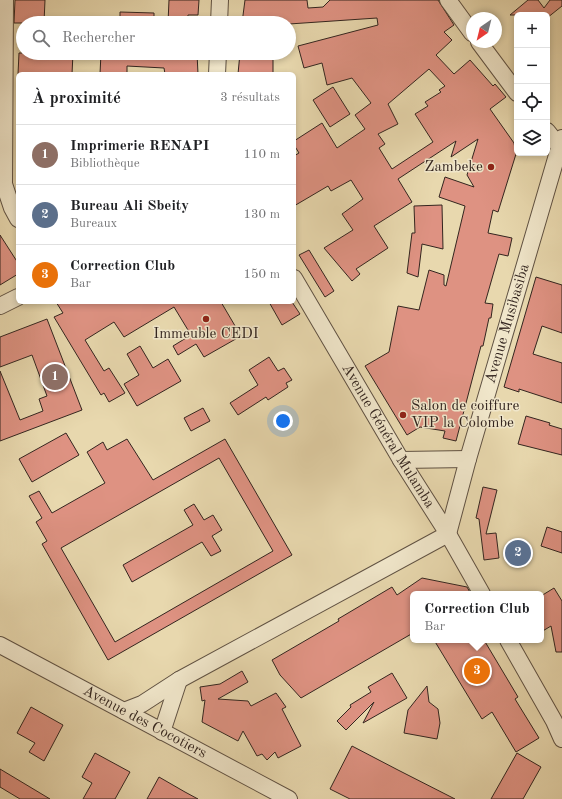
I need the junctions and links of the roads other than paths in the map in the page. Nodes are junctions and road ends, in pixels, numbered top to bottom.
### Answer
1 (5, 0) edge
2 (220, 0) edge
3 (448, 0) edge
4 (219, 16) edge
5 (466, 25) edge
6 (3, 28) edge
7 (483, 48) edge
8 (218, 60) edge
9 (217, 72) edge
10 (514, 89) edge
11 (550, 133) edge
12 (561, 144) edge
13 (16, 215) edge
14 (296, 281) edge
15 (16, 298) edge
16 (0, 306) edge
17 (468, 459) junction
18 (401, 460) junction
19 (448, 534) junction
20 (480, 591) edge
21 (510, 643) edge
22 (0, 645) edge
23 (179, 680) junction
24 (124, 711) junction
25 (558, 725) edge
26 (162, 732) junction
27 (562, 739) edge
28 (289, 799) edge

1 - 6 street
2 - 4 street
3 - 5 street
6 - 13 street
7 - 10 street
8 - 9 street
11 - 12 street
12 - 17 street, Avenue Musibasiba
14 - 18 street, Avenue Général Mulamba
15 - 16 street
17 - 18 street
17 - 19 street, Avenue Musibasiba
18 - 19 street, Avenue Général Mulamba
19 - 20 street, Avenue Général Mulamba
19 - 23 street
21 - 25 street
22 - 24 street, Avenue des Cocotiers
23 - 24 street
23 - 26 street
24 - 26 street, Avenue des Cocotiers
25 - 27 street
26 - 28 street, Avenue des Cocotiers

